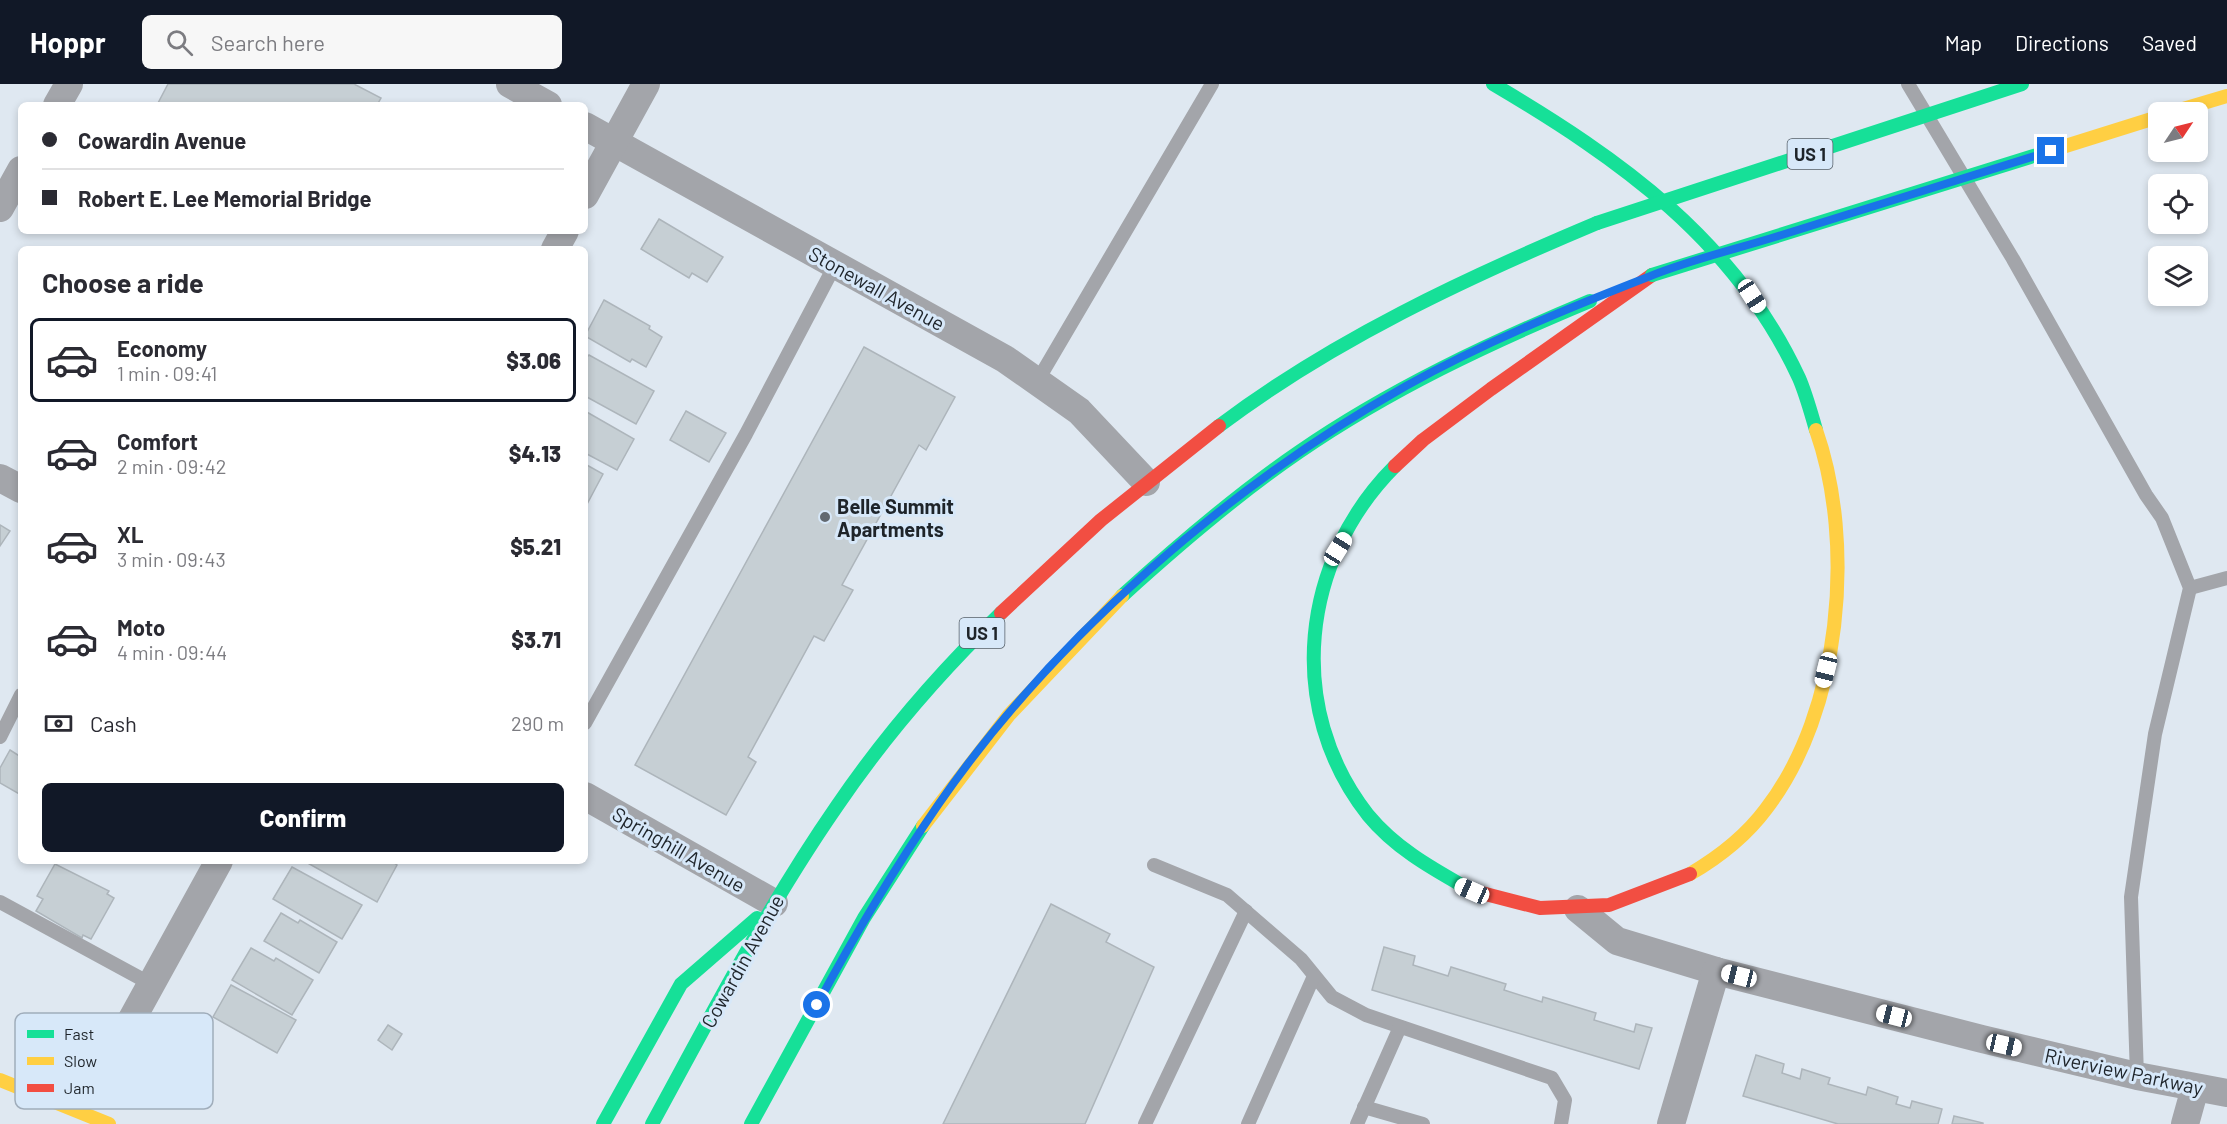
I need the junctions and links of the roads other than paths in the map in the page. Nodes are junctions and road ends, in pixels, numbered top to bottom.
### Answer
1 (69, 84) edge
2 (510, 84) edge
3 (646, 84) edge
4 (1212, 84) edge
5 (1493, 84) edge
6 (1908, 84) edge
7 (2022, 84) edge
8 (2227, 96) edge
9 (59, 102) edge
10 (543, 102) edge
11 (2207, 102) edge
12 (2148, 120) edge
13 (588, 128) edge
14 (614, 142) junction
15 (18, 175) edge
16 (588, 190) edge
17 (0, 208) edge
18 (836, 265) junction
19 (1652, 275) junction
20 (1038, 380) junction
21 (0, 478) edge
22 (1146, 482) junction
23 (18, 487) edge
24 (2227, 578) edge
25 (2190, 588) junction
26 (18, 701) edge
27 (588, 718) edge
28 (0, 737) edge
29 (588, 798) edge
30 (217, 864) edge
31 (1154, 865) dead end
32 (0, 902) edge
33 (774, 903) junction
34 (1578, 909) junction
35 (1246, 911) junction
36 (1716, 971) junction
37 (1314, 976) junction
38 (151, 984) junction
39 (135, 1013) edge
40 (1400, 1027) junction
41 (2137, 1076) junction
42 (0, 1080) edge
43 (15, 1086) edge
44 (2195, 1088) junction
45 (2227, 1093) edge
46 (1365, 1107) junction
47 (72, 1109) edge
48 (109, 1124) edge
49 (603, 1124) edge
50 (652, 1124) edge
51 (751, 1124) edge
52 (1145, 1124) edge
53 (1248, 1124) edge
54 (1357, 1124) edge
55 (1423, 1124) edge
56 (1561, 1124) edge
57 (1671, 1124) edge
58 (2185, 1124) edge

1 - 9 street
2 - 10 street
3 - 14 street
4 - 20 lane
5 - 34 main road
6 - 25 lane
7 - 22 main road, US 1, bridge
8 - 11 main road
12 - 19 main road, bridge
13 - 14 street, Stonewall Avenue
14 - 16 street
14 - 18 street, Stonewall Avenue
15 - 17 street
18 - 20 street, Stonewall Avenue
18 - 27 lane
19 - 34 main road
19 - 51 main road
20 - 22 street, Stonewall Avenue
21 - 23 street
22 - 33 main road, Cowardin Avenue / US 1
24 - 25 lane
25 - 41 lane
26 - 28 lane
29 - 33 street, Springhill Avenue
30 - 38 street
31 - 35 lane
32 - 38 lane
33 - 49 main road
33 - 50 main road, Cowardin Avenue / US 1
34 - 36 street, Riverview Parkway
35 - 37 lane
35 - 52 lane
36 - 41 street, Riverview Parkway
36 - 57 street
37 - 40 lane
37 - 53 lane
38 - 39 street
40 - 46 lane
40 - 56 lane
41 - 44 street, Riverview Parkway
42 - 43 main road
44 - 45 street, Riverview Parkway
44 - 58 street
46 - 54 lane
46 - 55 lane
47 - 48 main road

